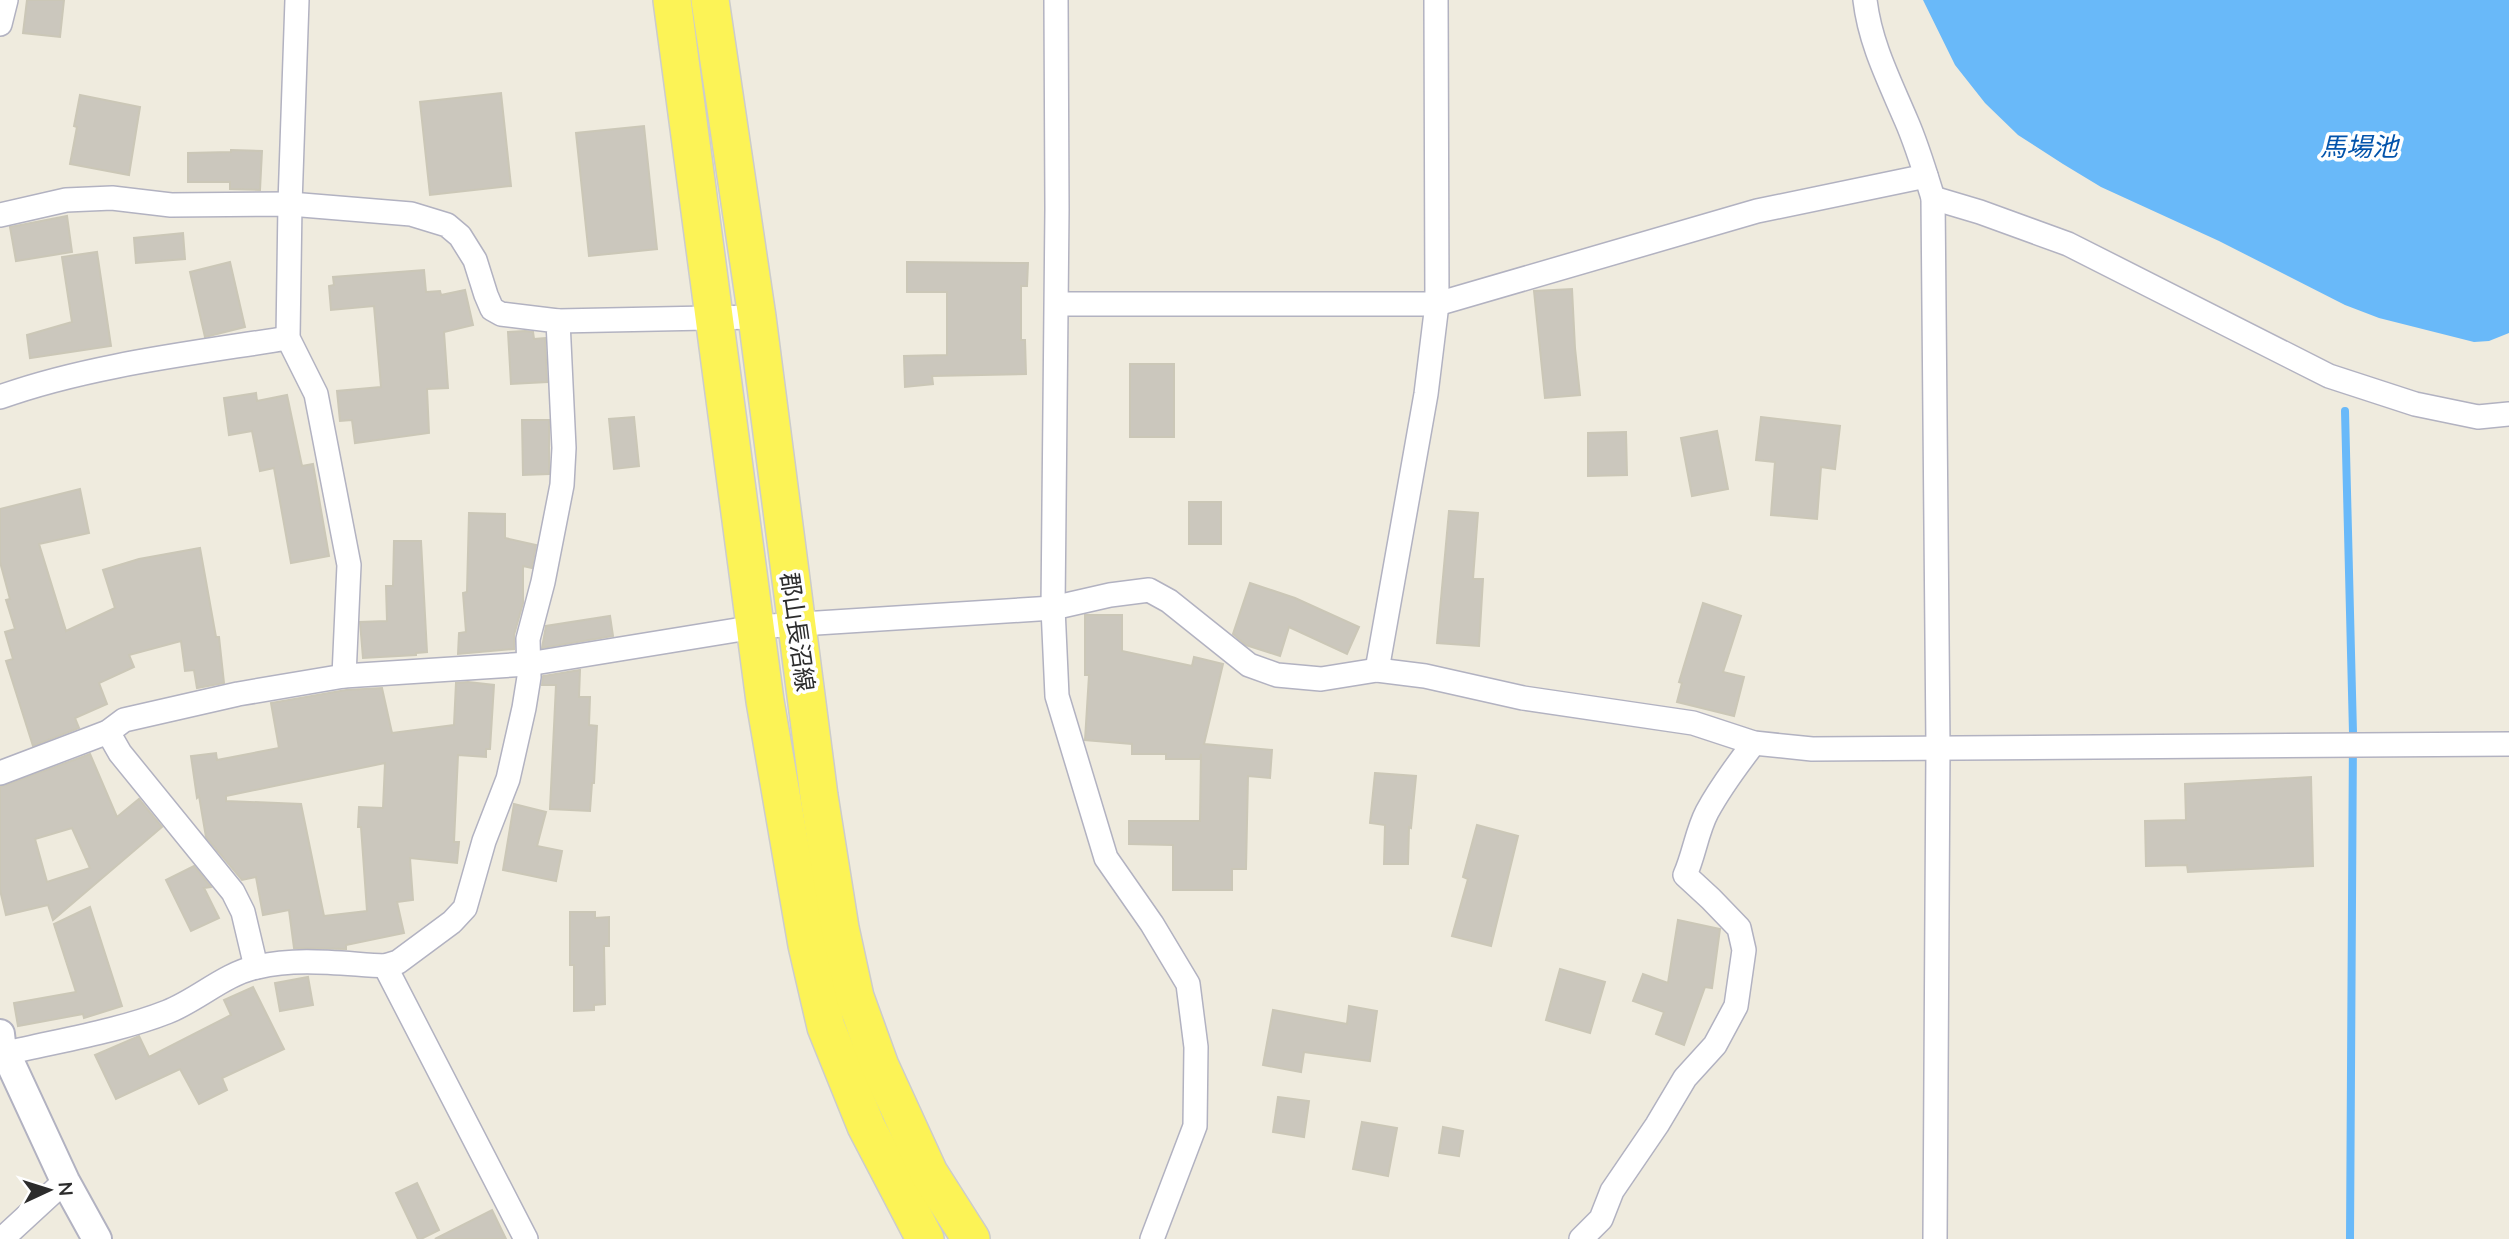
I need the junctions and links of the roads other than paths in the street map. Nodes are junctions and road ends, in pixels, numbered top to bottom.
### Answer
1 (6, 0) edge
2 (297, 0) edge
3 (672, 0) edge
4 (710, 0) edge
5 (1056, 0) edge
6 (1436, 0) edge
7 (1866, 0) edge
8 (0, 24) edge
9 (1926, 176) junction
10 (1933, 198) junction
11 (290, 204) junction
12 (0, 215) edge
13 (1057, 304) junction
14 (1437, 304) junction
15 (715, 317) junction
16 (757, 317) junction
17 (558, 321) junction
18 (288, 338) junction
19 (0, 397) edge
20 (2509, 415) edge
21 (1053, 608) junction
22 (796, 625) junction
23 (755, 627) junction
24 (528, 664) junction
25 (1377, 670) junction
26 (344, 676) junction
27 (108, 732) junction
28 (1754, 743) junction
29 (2509, 744) edge
30 (1938, 746) junction
31 (0, 773) edge
32 (385, 966) junction
33 (257, 967) junction
34 (2, 1044) edge
35 (65, 1181) junction
36 (2, 1239) edge
37 (97, 1239) edge
38 (526, 1239) edge
39 (925, 1239) edge
40 (971, 1239) edge
41 (1153, 1239) edge
42 (1581, 1239) edge
43 (1935, 1239) edge

1 - 8 street
2 - 11 street
3 - 15 main road, 郡山長沼線
4 - 16 main road, 郡山長沼線
5 - 13 street
6 - 14 street
7 - 9 street
9 - 10 street
9 - 14 street
10 - 20 street
10 - 30 street
11 - 12 street
11 - 17 street
11 - 18 street
13 - 14 street
13 - 21 street
14 - 25 street
15 - 16 street
15 - 17 street
15 - 23 main road, 郡山長沼線
16 - 22 main road, 郡山長沼線
17 - 24 street
18 - 19 street
18 - 26 street
21 - 22 street
21 - 25 street
21 - 41 street
22 - 23 street
22 - 40 main road, 郡山長沼線
23 - 24 street
23 - 39 main road, 郡山長沼線
24 - 26 street
24 - 32 street
25 - 28 street
26 - 27 street
27 - 31 street
27 - 33 street
28 - 30 street
28 - 42 street
29 - 30 street
30 - 43 street
32 - 33 street
32 - 38 street
33 - 34 street
34 - 35 street
35 - 36 street
35 - 37 street

